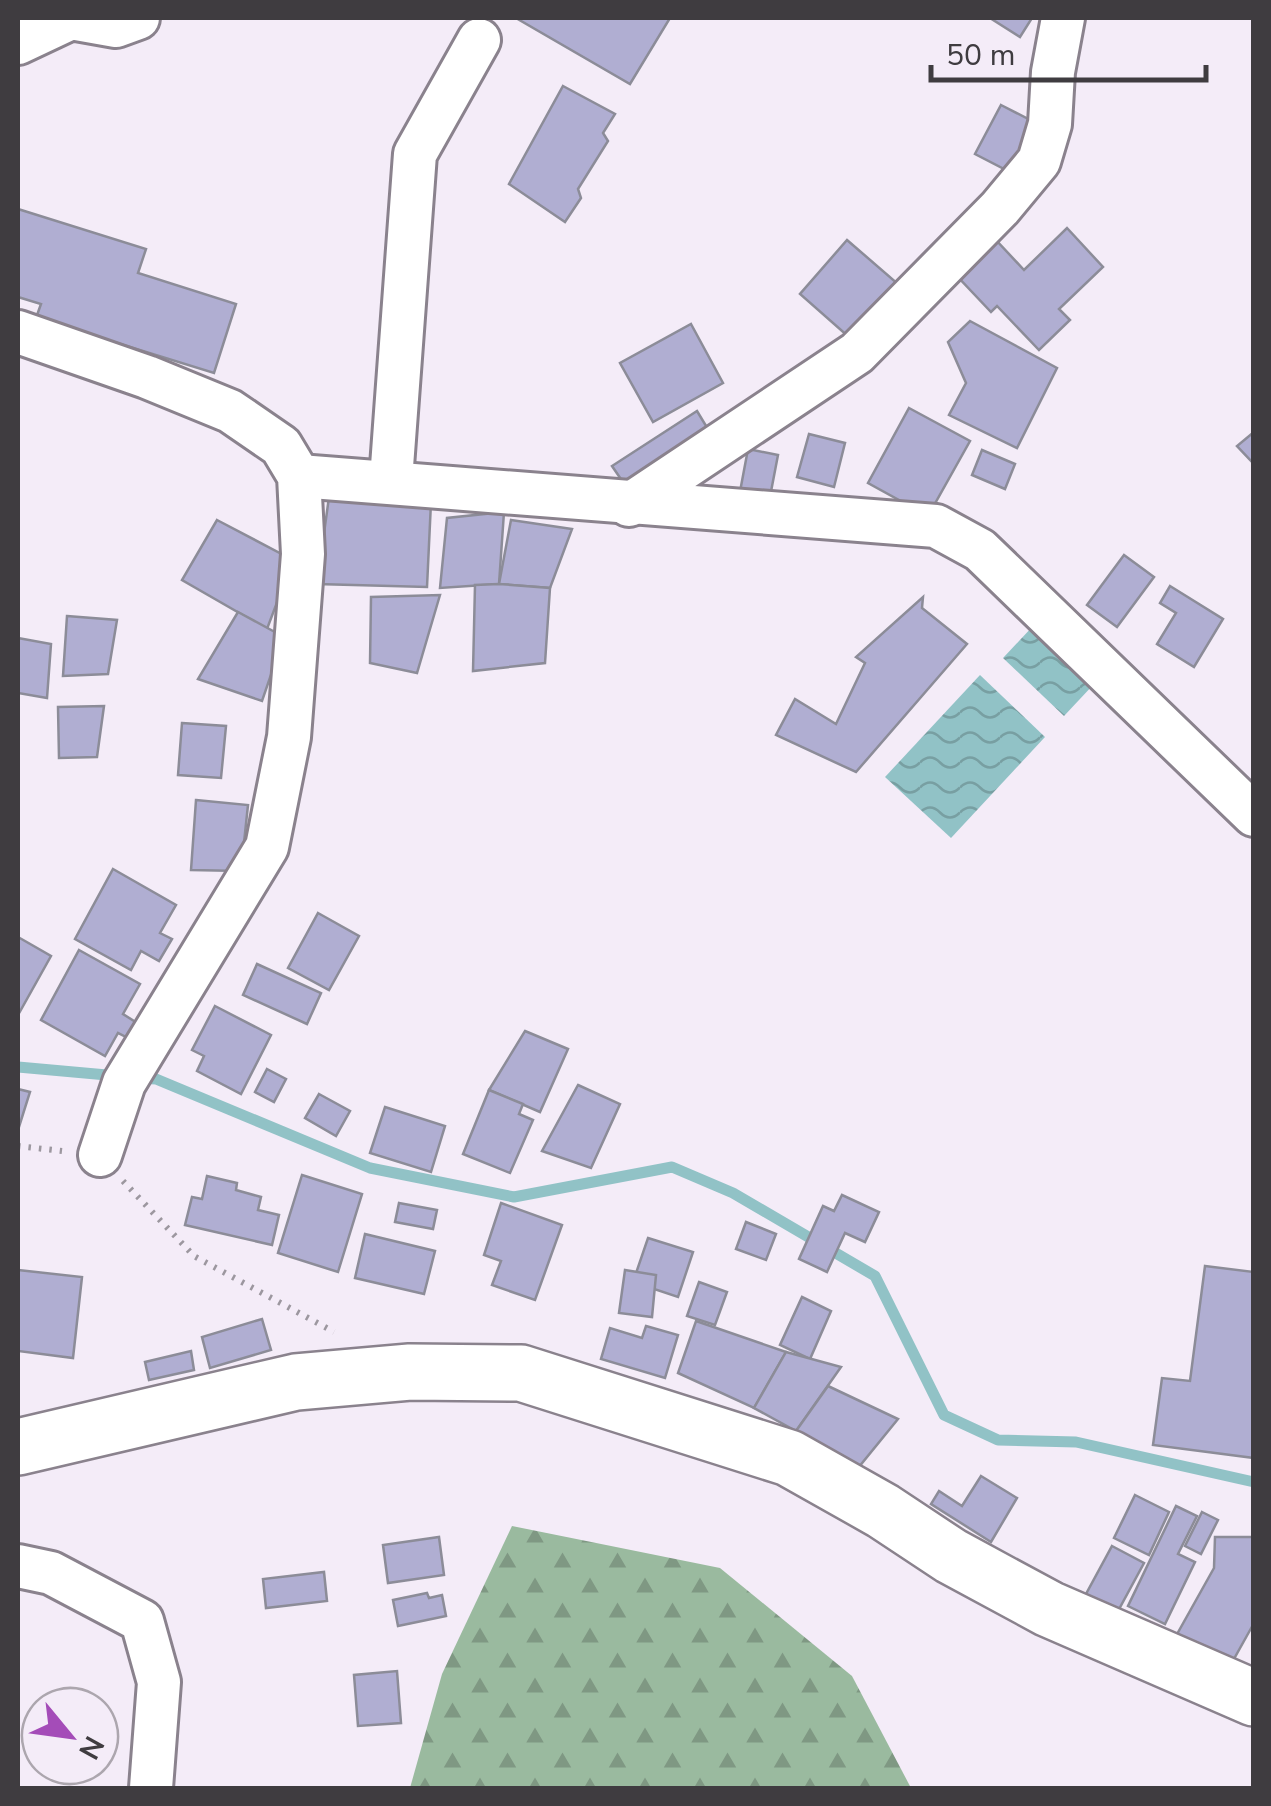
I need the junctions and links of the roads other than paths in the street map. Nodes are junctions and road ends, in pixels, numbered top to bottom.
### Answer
1 (138, 18) edge
2 (1063, 18) edge
3 (479, 40) dead end
4 (18, 43) edge
5 (18, 332) edge
6 (299, 476) junction
7 (392, 480) junction
8 (629, 505) junction
9 (1254, 815) edge
10 (100, 1156) road end
11 (18, 1446) edge
12 (18, 1566) edge
13 (1254, 1698) edge
14 (151, 1788) edge

1 - 4 street
2 - 8 street
3 - 7 street
5 - 6 street
6 - 7 street
6 - 10 street
7 - 8 street
8 - 9 street
11 - 13 street
12 - 14 street

